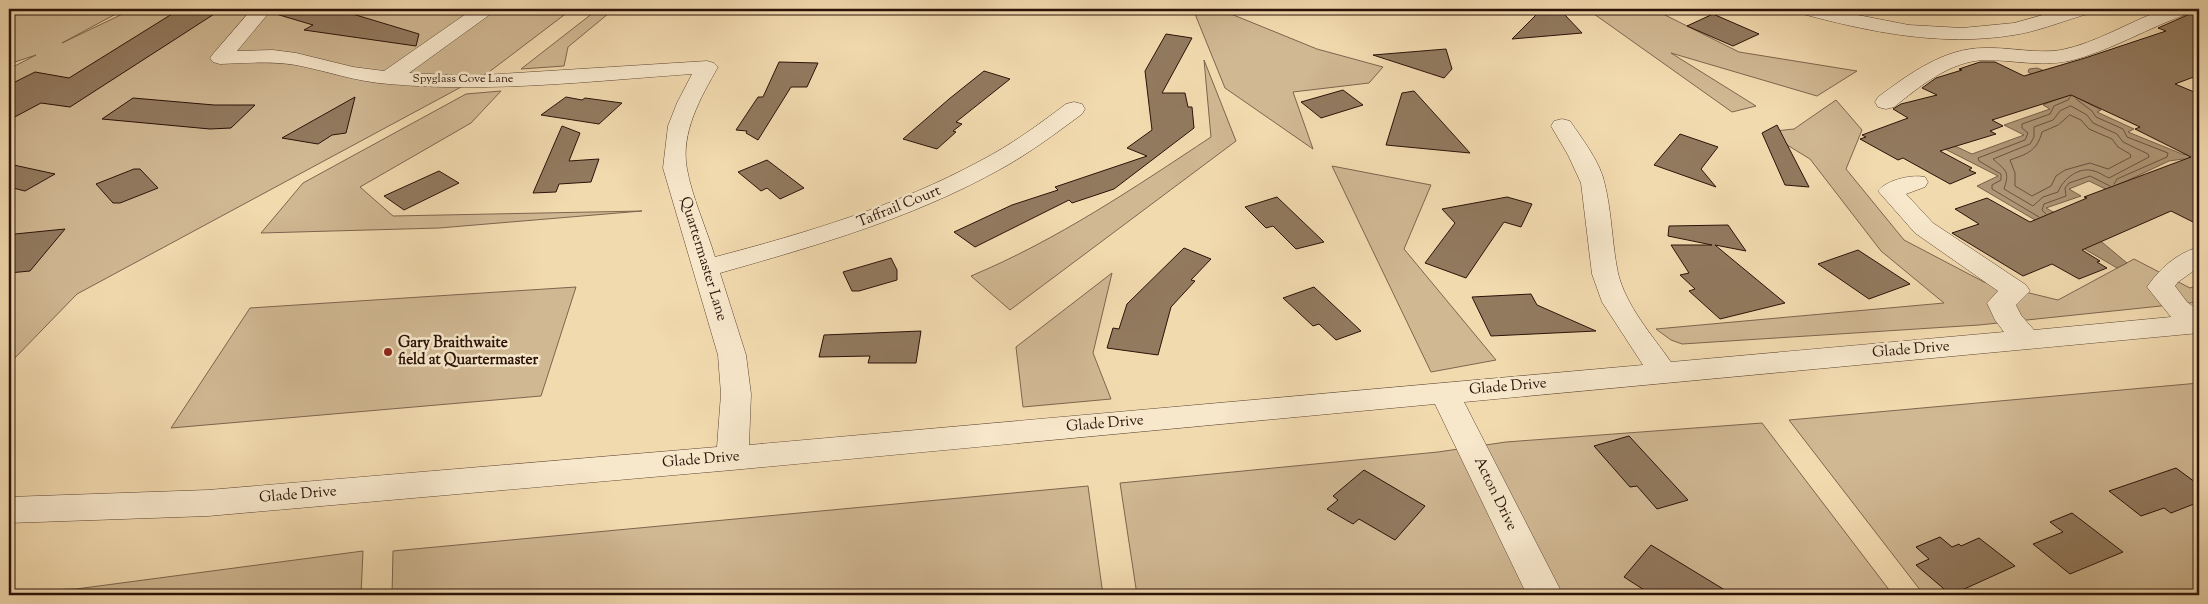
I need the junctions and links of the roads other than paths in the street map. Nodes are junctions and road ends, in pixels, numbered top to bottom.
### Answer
1 (262, 9) edge
2 (485, 9) edge
3 (1806, 9) edge
4 (2183, 9) edge
5 (2093, 13) edge
6 (2133, 28) junction
7 (707, 67) joint
8 (388, 78) junction
9 (1886, 102) dead end
10 (1074, 109) dead end
11 (1562, 126) dead end
12 (1916, 182) dead end
13 (2199, 255) edge
14 (706, 268) junction
15 (2199, 324) edge
16 (2028, 340) junction
17 (1663, 373) junction
18 (1445, 393) junction
19 (732, 458) junction
20 (9, 510) edge
21 (1545, 595) edge

1 - 8 street, Spyglass Cove Lane
2 - 8 street
3 - 5 street
4 - 6 street
5 - 6 street
6 - 9 street
7 - 8 street, Spyglass Cove Lane
7 - 14 street, Quartermaster Lane
10 - 14 street, Taffrail Court
11 - 17 street
12 - 16 street
13 - 15 street
14 - 19 street, Quartermaster Lane
15 - 16 street, Glade Drive
16 - 17 street, Glade Drive
17 - 18 street, Glade Drive
18 - 19 street, Glade Drive
18 - 21 street, Acton Drive
19 - 20 street, Glade Drive

